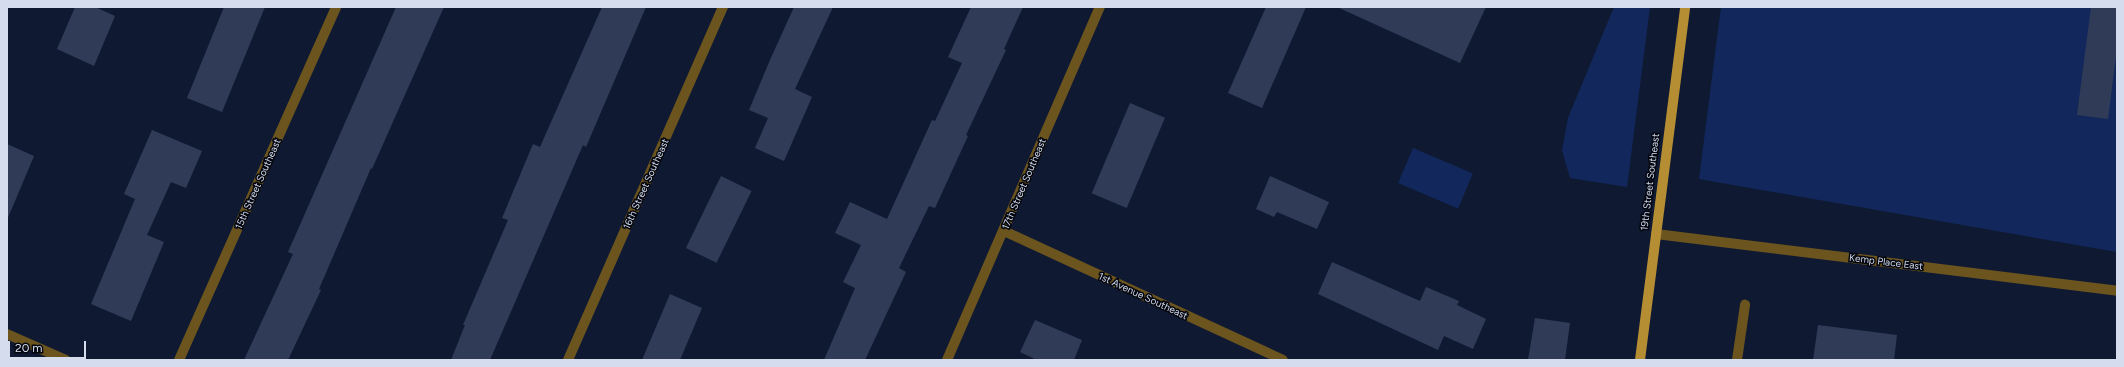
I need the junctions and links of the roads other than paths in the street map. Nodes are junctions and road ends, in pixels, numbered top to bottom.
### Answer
1 (336, 7) edge
2 (724, 7) edge
3 (1100, 7) edge
4 (1685, 7) edge
5 (1004, 231) junction
6 (1656, 234) junction
7 (2117, 292) edge
8 (1745, 305) dead end
9 (7, 334) edge
10 (66, 360) edge
11 (179, 360) edge
12 (568, 360) edge
13 (947, 360) edge
14 (1283, 360) edge
15 (1640, 360) edge
16 (1737, 360) edge

1 - 11 street, 15th Street Southeast
2 - 12 street, 16th Street Southeast
3 - 5 street, 17th Street Southeast
4 - 6 main road, 19th Street Southeast
5 - 13 street, 17th Street Southeast
5 - 14 street, 1st Avenue Southeast
6 - 7 street, Kemp Place East
6 - 15 main road, 19th Street Southeast
8 - 16 street
9 - 10 street

